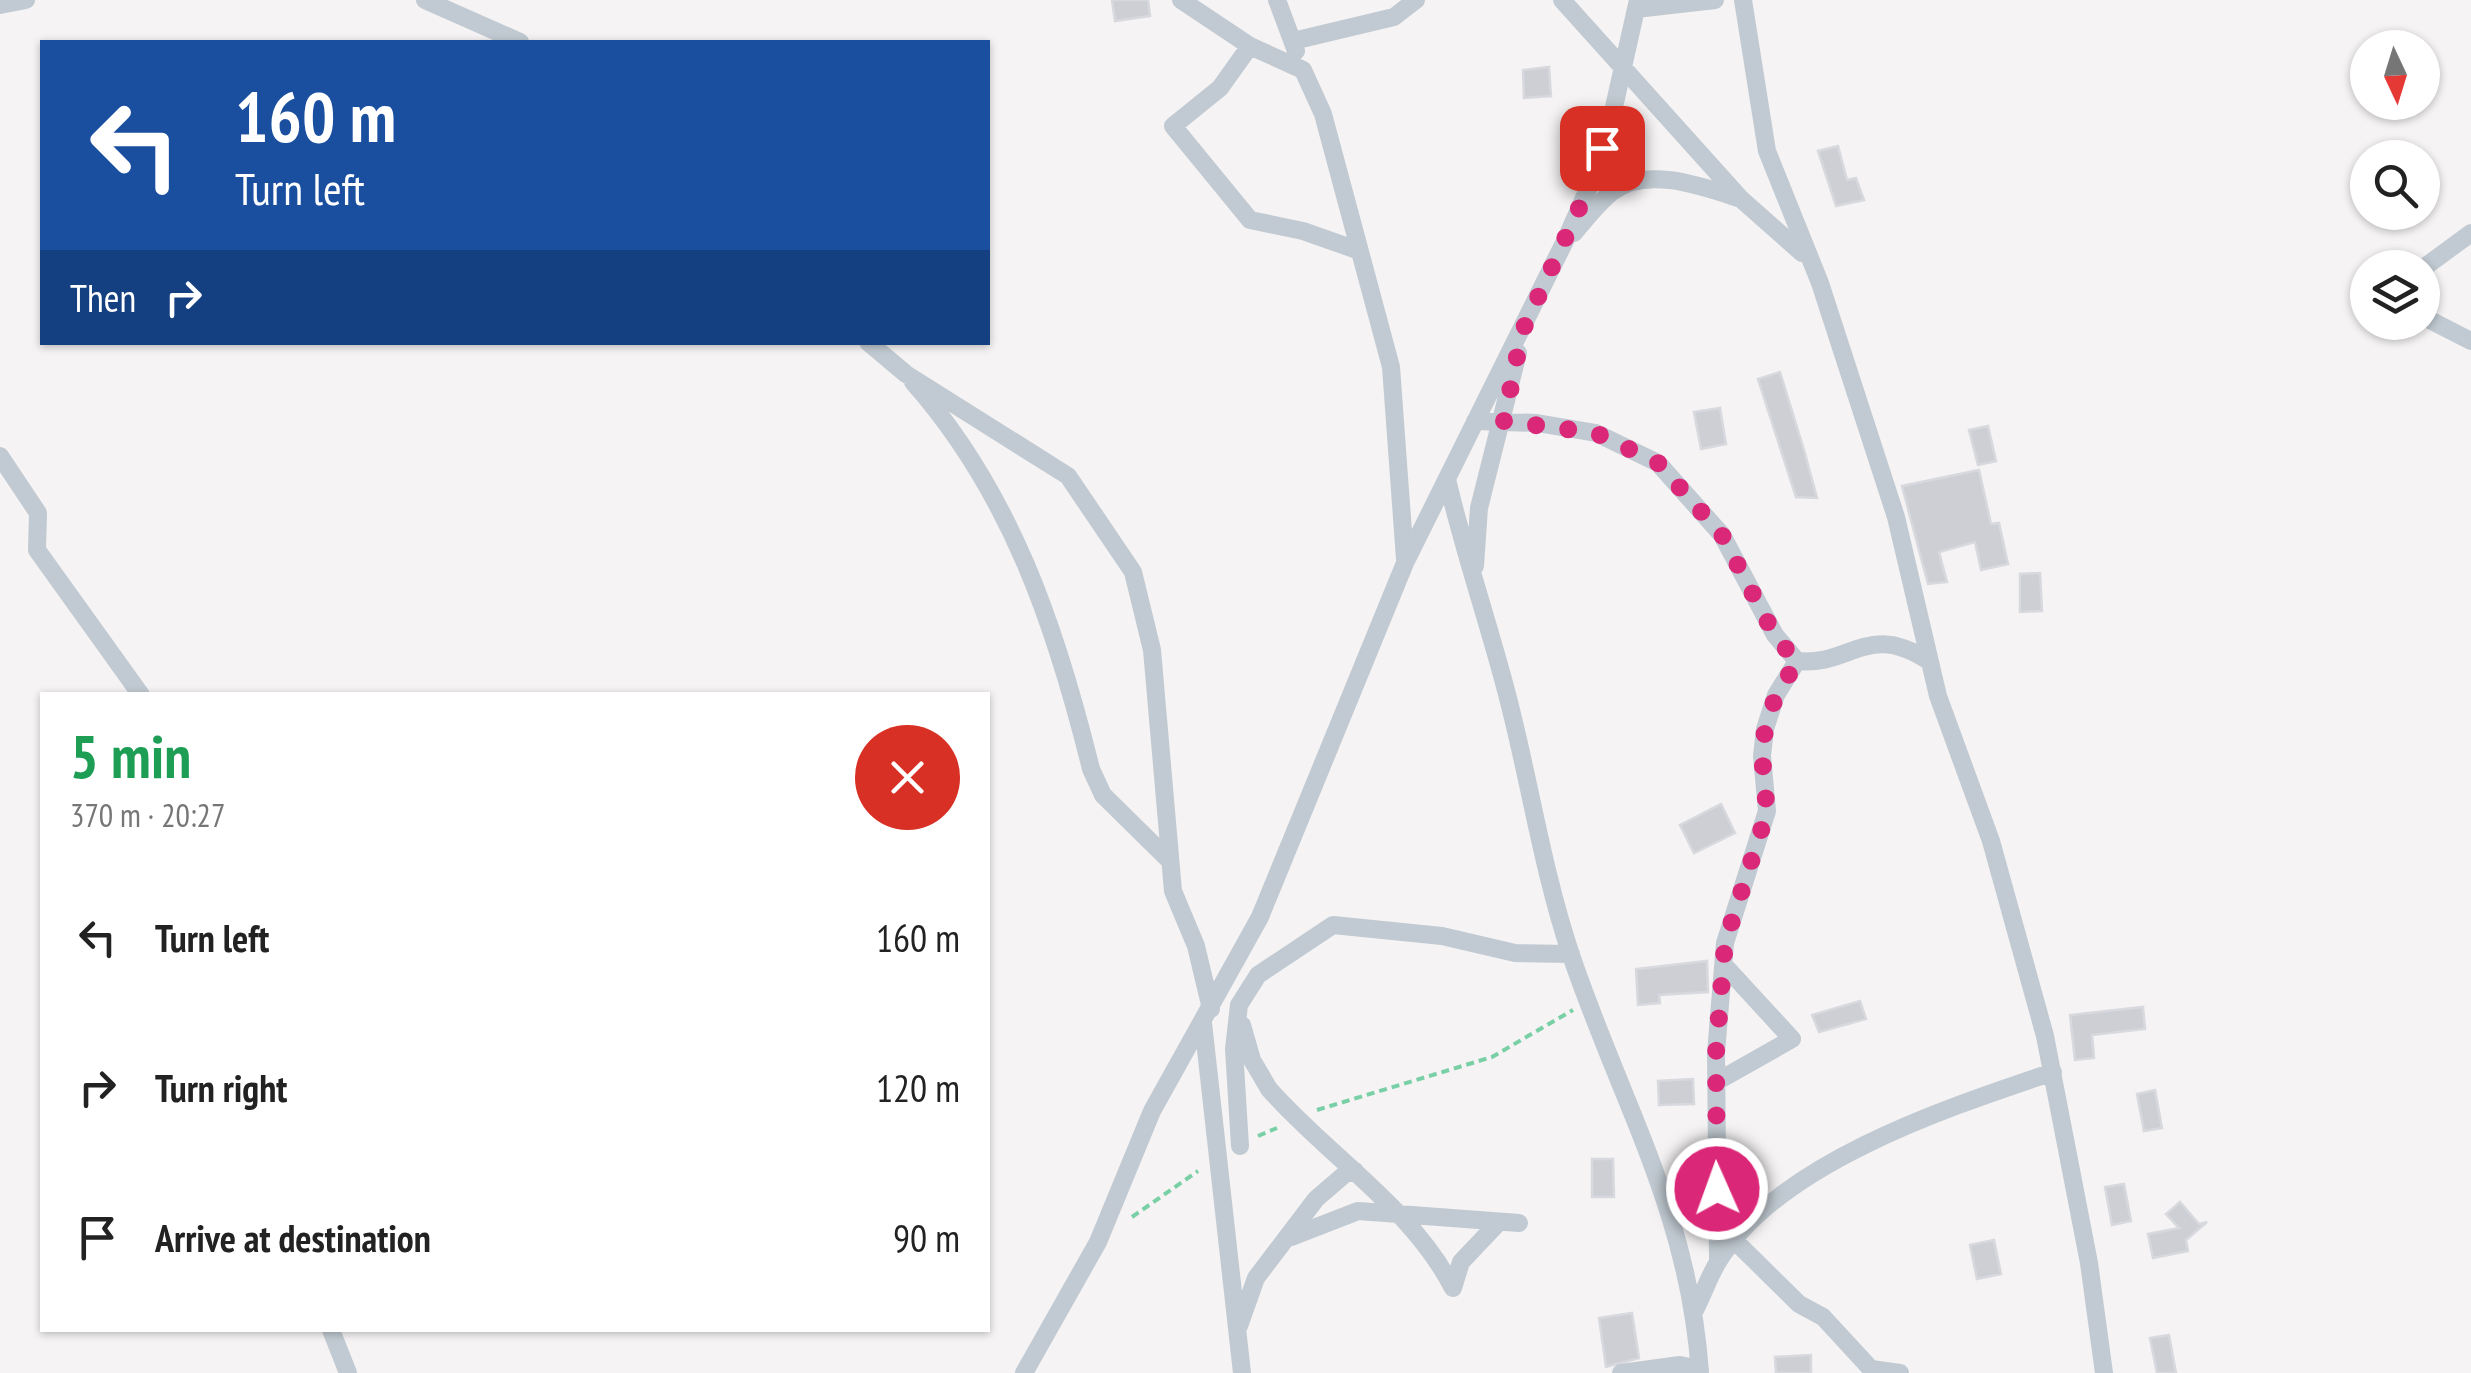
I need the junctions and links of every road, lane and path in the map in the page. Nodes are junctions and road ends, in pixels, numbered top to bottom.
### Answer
1 (26, 0) edge
2 (424, 0) edge
3 (465, 0) edge
4 (1181, 0) edge
5 (1277, 0) edge
6 (1416, 0) edge
7 (1562, 0) edge
8 (1715, 0) edge
9 (1743, 0) edge
10 (1637, 4) edge
11 (0, 6) edge
12 (496, 30) junction
13 (516, 40) edge
14 (1293, 41) junction
15 (1250, 46) junction
16 (1620, 62) junction
17 (1303, 70) junction
18 (1741, 199) junction
19 (2471, 234) edge
20 (1564, 244) junction
21 (1357, 250) junction
22 (2440, 256) edge
23 (1807, 258) junction
24 (2440, 325) edge
25 (1522, 332) junction
26 (2471, 341) edge
27 (872, 345) edge
28 (906, 374) junction
29 (1475, 421) junction
30 (1504, 421) junction
31 (0, 456) edge
32 (1447, 479) junction
33 (1406, 563) junction
34 (1478, 601) junction
35 (1797, 662) junction
36 (1930, 662) junction
37 (139, 692) edge
38 (1169, 860) junction
39 (1571, 954) junction
40 (1724, 965) junction
41 (1589, 1000) junction
42 (1239, 1005) junction
43 (1207, 1016) junction
44 (2053, 1072) junction
45 (1716, 1082) junction
46 (1296, 1119) junction
47 (1240, 1146) joint
48 (1218, 1158) junction
49 (1355, 1171) junction
50 (1398, 1215) junction
51 (1126, 1222) dead end
52 (1498, 1222) junction
53 (1518, 1223) dead end
54 (1291, 1237) junction
55 (1736, 1242) junction
56 (1718, 1260) junction
57 (1695, 1310) junction
58 (1238, 1331) junction
59 (333, 1332) edge
60 (1700, 1371) edge
61 (348, 1373) edge
62 (1024, 1373) edge
63 (1242, 1373) edge
64 (1621, 1373) edge
65 (1898, 1373) edge
66 (2104, 1373) edge

1 - 11 street
2 - 12 street
3 - 12 street
4 - 15 street
5 - 14 street
6 - 14 street
7 - 16 street
8 - 10 street
9 - 23 street
10 - 16 street
12 - 13 street
14 - 17 street
15 - 17 street
15 - 21 street
16 - 18 street
16 - 20 street
17 - 21 street
18 - 20 street
18 - 23 street
19 - 22 street
20 - 25 street
21 - 33 street
23 - 36 street
24 - 26 street
25 - 29 street
25 - 30 street
27 - 28 street
28 - 38 street
28 - 38 street
29 - 30 street
29 - 32 street
30 - 34 street
30 - 35 street
31 - 37 street
32 - 33 street
32 - 34 street
33 - 43 street
34 - 39 street
35 - 36 street
35 - 40 street
36 - 44 street
38 - 43 street
39 - 41 street
39 - 42 street
40 - 45 street
40 - 45 street
41 - 46 path
41 - 57 street
42 - 46 street
42 - 47 street
43 - 48 street
43 - 62 street
44 - 55 street
44 - 66 street
45 - 56 street
46 - 47 path
46 - 49 street
48 - 51 path
48 - 58 street
49 - 50 street
49 - 54 street
50 - 52 street
50 - 52 street
50 - 54 street
52 - 53 street
54 - 58 street
55 - 56 street
55 - 65 street
56 - 57 street
57 - 60 street
58 - 63 street
59 - 61 street
60 - 64 street

